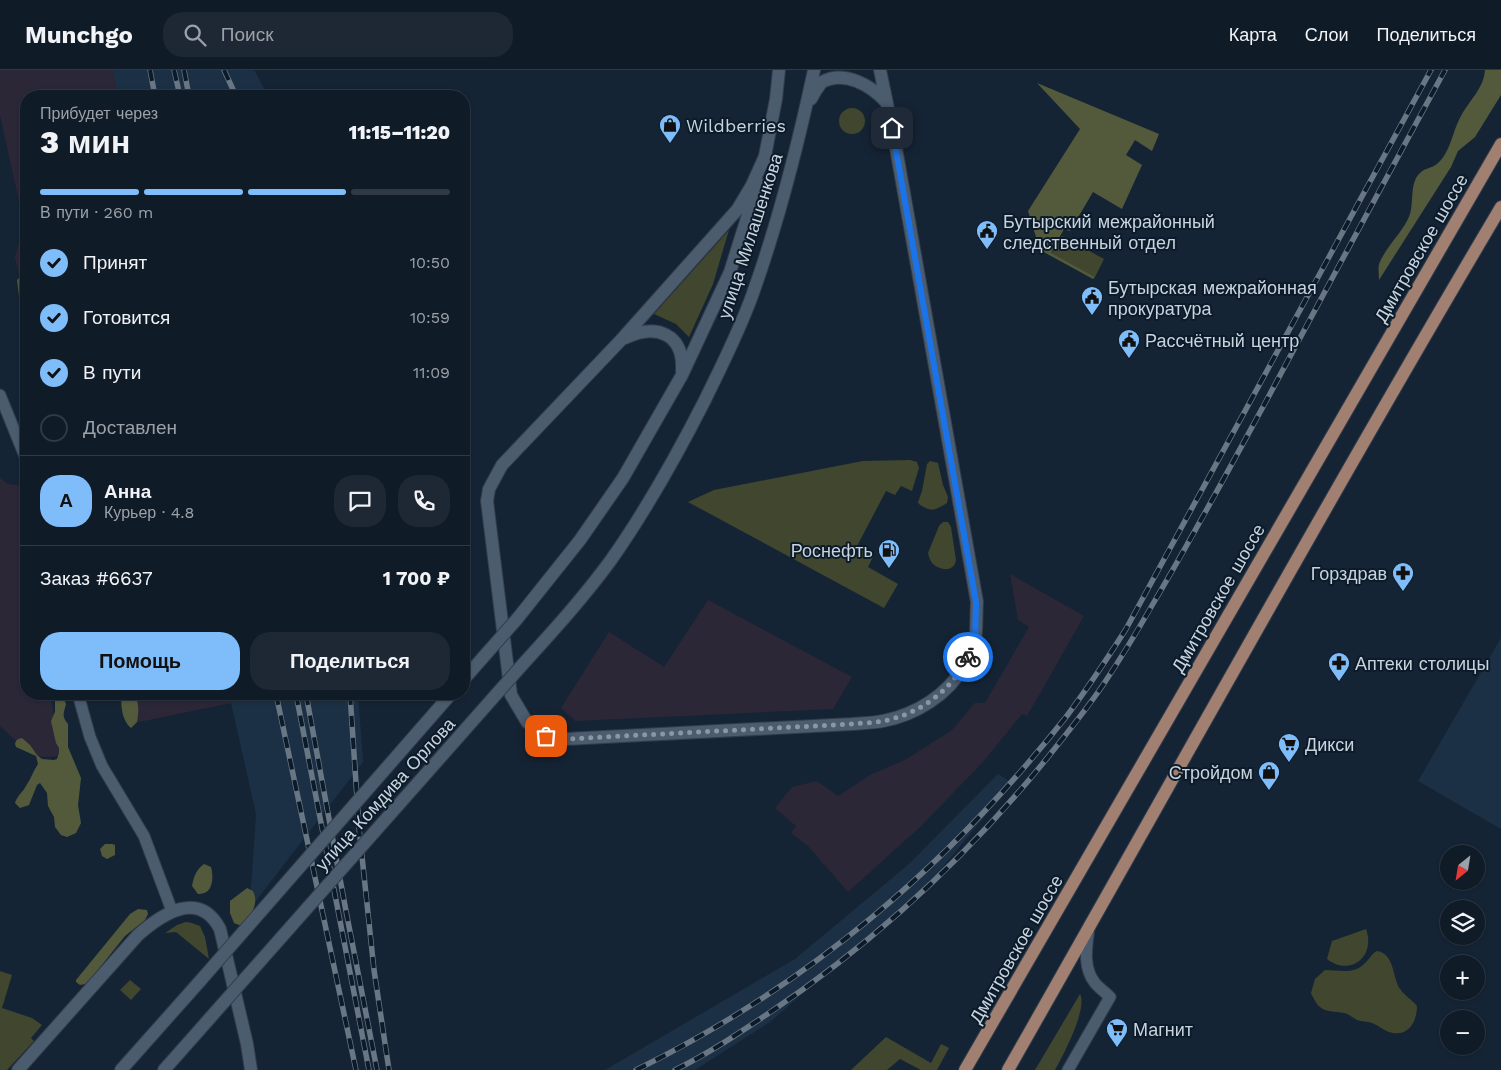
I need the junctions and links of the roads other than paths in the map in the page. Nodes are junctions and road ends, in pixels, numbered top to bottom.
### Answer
1 (779, 70) edge
2 (814, 70) edge
3 (880, 70) edge
4 (887, 104) junction
5 (806, 107) junction
6 (1501, 144) edge
7 (766, 154) junction
8 (1501, 207) edge
9 (621, 340) junction
10 (682, 375) junction
11 (0, 395) edge
12 (688, 434) joint
13 (20, 444) edge
14 (470, 673) edge
15 (80, 700) edge
16 (446, 700) edge
17 (172, 912) junction
18 (1090, 926) junction
19 (18, 1070) edge
20 (121, 1070) edge
21 (164, 1070) edge
22 (251, 1070) edge
23 (965, 1070) edge
24 (1008, 1070) edge
25 (1068, 1070) edge

1 - 7 main road, улица Милашенкова
2 - 5 main road, улица Милашенкова
3 - 4 main road
4 - 5 main road
4 - 9 main road
5 - 12 main road, улица Милашенкова
6 - 23 main road, Дмитровское шоссе
7 - 9 main road
7 - 10 main road, улица Милашенкова
8 - 18 main road
9 - 10 main road
10 - 14 main road, улица Милашенкова, bridge
11 - 13 street
12 - 21 main road, улица Комдива Орлова, bridge
15 - 17 street
16 - 20 main road, улица Комдива Орлова, bridge
17 - 19 main road
17 - 22 main road
18 - 24 main road
18 - 25 street

